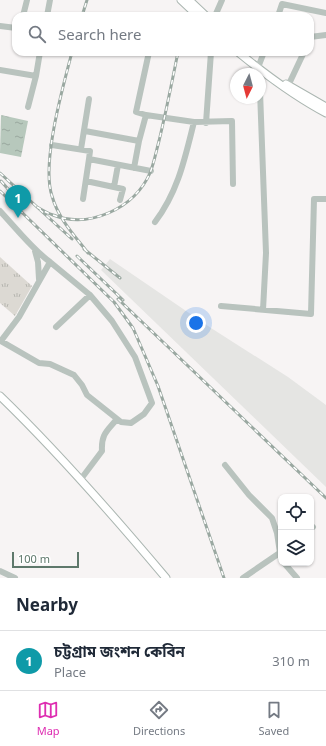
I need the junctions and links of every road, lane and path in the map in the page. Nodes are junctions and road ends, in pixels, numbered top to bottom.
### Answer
1 (27, 0) edge
2 (50, 0) edge
3 (181, 0) edge
4 (188, 0) edge
5 (222, 0) edge
6 (24, 12) edge
7 (48, 12) edge
8 (194, 12) edge
9 (202, 12) edge
10 (217, 12) edge
11 (279, 12) edge
12 (326, 13) edge
13 (0, 26) edge
14 (12, 28) edge
15 (326, 35) edge
16 (314, 36) edge
17 (39, 56) edge
18 (148, 56) edge
19 (211, 56) edge
20 (244, 56) edge
21 (249, 56) edge
22 (261, 56) edge
23 (302, 56) edge
24 (256, 64) junction
25 (259, 68) edge
26 (0, 70) edge
27 (266, 75) edge
28 (266, 75) edge
29 (36, 76) junction
30 (288, 86) junction
31 (90, 99) dead end
32 (260, 104) edge
33 (28, 107) dead end
34 (326, 107) edge
35 (326, 113) edge
36 (146, 114) junction
37 (194, 122) junction
38 (206, 123) junction
39 (85, 131) junction
40 (139, 142) junction
41 (52, 145) dead end
42 (81, 149) junction
43 (89, 159) junction
44 (118, 165) junction
45 (134, 168) junction
46 (151, 171) dead end
47 (86, 181) junction
48 (233, 184) dead end
49 (114, 187) junction
50 (83, 199) dead end
51 (326, 199) edge
52 (120, 200) dead end
53 (0, 211) edge
54 (155, 222) dead end
55 (35, 251) junction
56 (50, 262) junction
57 (39, 282) junction
58 (90, 295) junction
59 (221, 306) dead end
60 (263, 310) junction
61 (56, 327) dead end
62 (0, 341) edge
63 (0, 396) edge
64 (117, 419) junction
65 (225, 465) dead end
66 (81, 479) junction
67 (278, 539) edge
68 (278, 553) edge
69 (287, 566) edge
70 (0, 570) edge
71 (15, 578) edge
72 (166, 578) edge
73 (243, 578) edge
74 (297, 578) edge

1 - 6 street
2 - 7 street
3 - 8 main road
4 - 9 main road
5 - 10 street
11 - 12 street
13 - 14 street
15 - 16 street
17 - 29 street
18 - 36 street
19 - 38 street
20 - 24 main road
21 - 24 main road
22 - 24 street
23 - 30 street
24 - 25 main road
26 - 29 street
27 - 30 main road
28 - 35 main road
29 - 33 street
30 - 34 main road
31 - 39 street
32 - 60 street
36 - 37 street
36 - 40 street
37 - 38 street
37 - 54 street
38 - 48 street
39 - 40 street
39 - 42 street
40 - 45 street
41 - 42 street
42 - 43 street
43 - 44 street
43 - 47 street
44 - 45 street
44 - 49 street
45 - 46 street
47 - 49 street
47 - 50 street
49 - 52 street
51 - 60 street
53 - 55 street
55 - 56 street
55 - 57 street
56 - 57 street
56 - 58 street
57 - 62 street
58 - 61 street
58 - 64 street
59 - 60 street
62 - 64 street
63 - 66 main road
64 - 66 street
65 - 67 street
66 - 72 main road
68 - 73 street
69 - 74 street
70 - 71 street

